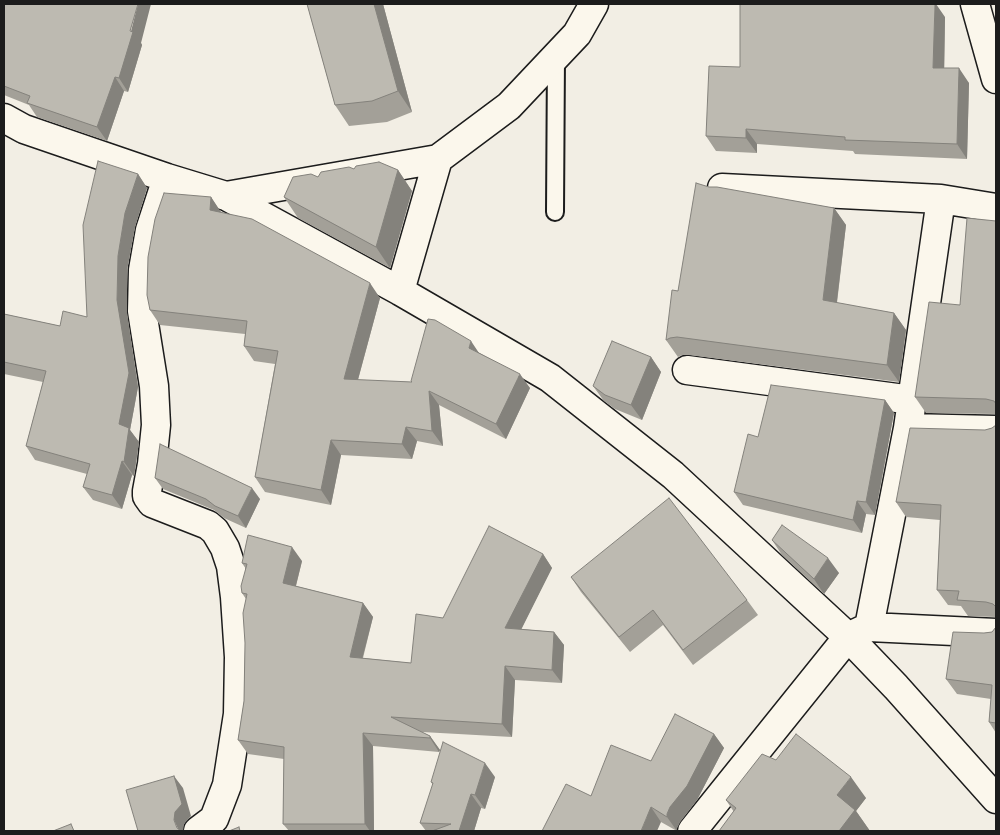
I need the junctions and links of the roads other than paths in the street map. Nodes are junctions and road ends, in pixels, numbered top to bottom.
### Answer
1 (594, 4) edge
2 (976, 4) edge
3 (556, 56) junction
4 (996, 79) edge
5 (4, 118) edge
6 (438, 159) junction
7 (167, 178) junction
8 (722, 188) edge
9 (226, 196) junction
10 (941, 200) junction
11 (996, 208) edge
12 (555, 212) dead end
13 (400, 291) junction
14 (687, 370) dead end
15 (912, 400) junction
16 (908, 428) junction
17 (996, 430) edge
18 (859, 632) junction
19 (996, 633) edge
20 (996, 799) edge
21 (198, 831) edge
22 (692, 831) edge

1 - 3 street
2 - 4 street
3 - 6 street
3 - 12 lane
5 - 7 street
6 - 9 street
6 - 13 street
7 - 9 street
7 - 21 street
8 - 10 street
9 - 13 street
10 - 11 street
10 - 15 street
13 - 18 street
14 - 15 street
15 - 16 street
16 - 17 street
16 - 18 street
18 - 19 street
18 - 20 street
18 - 22 street

